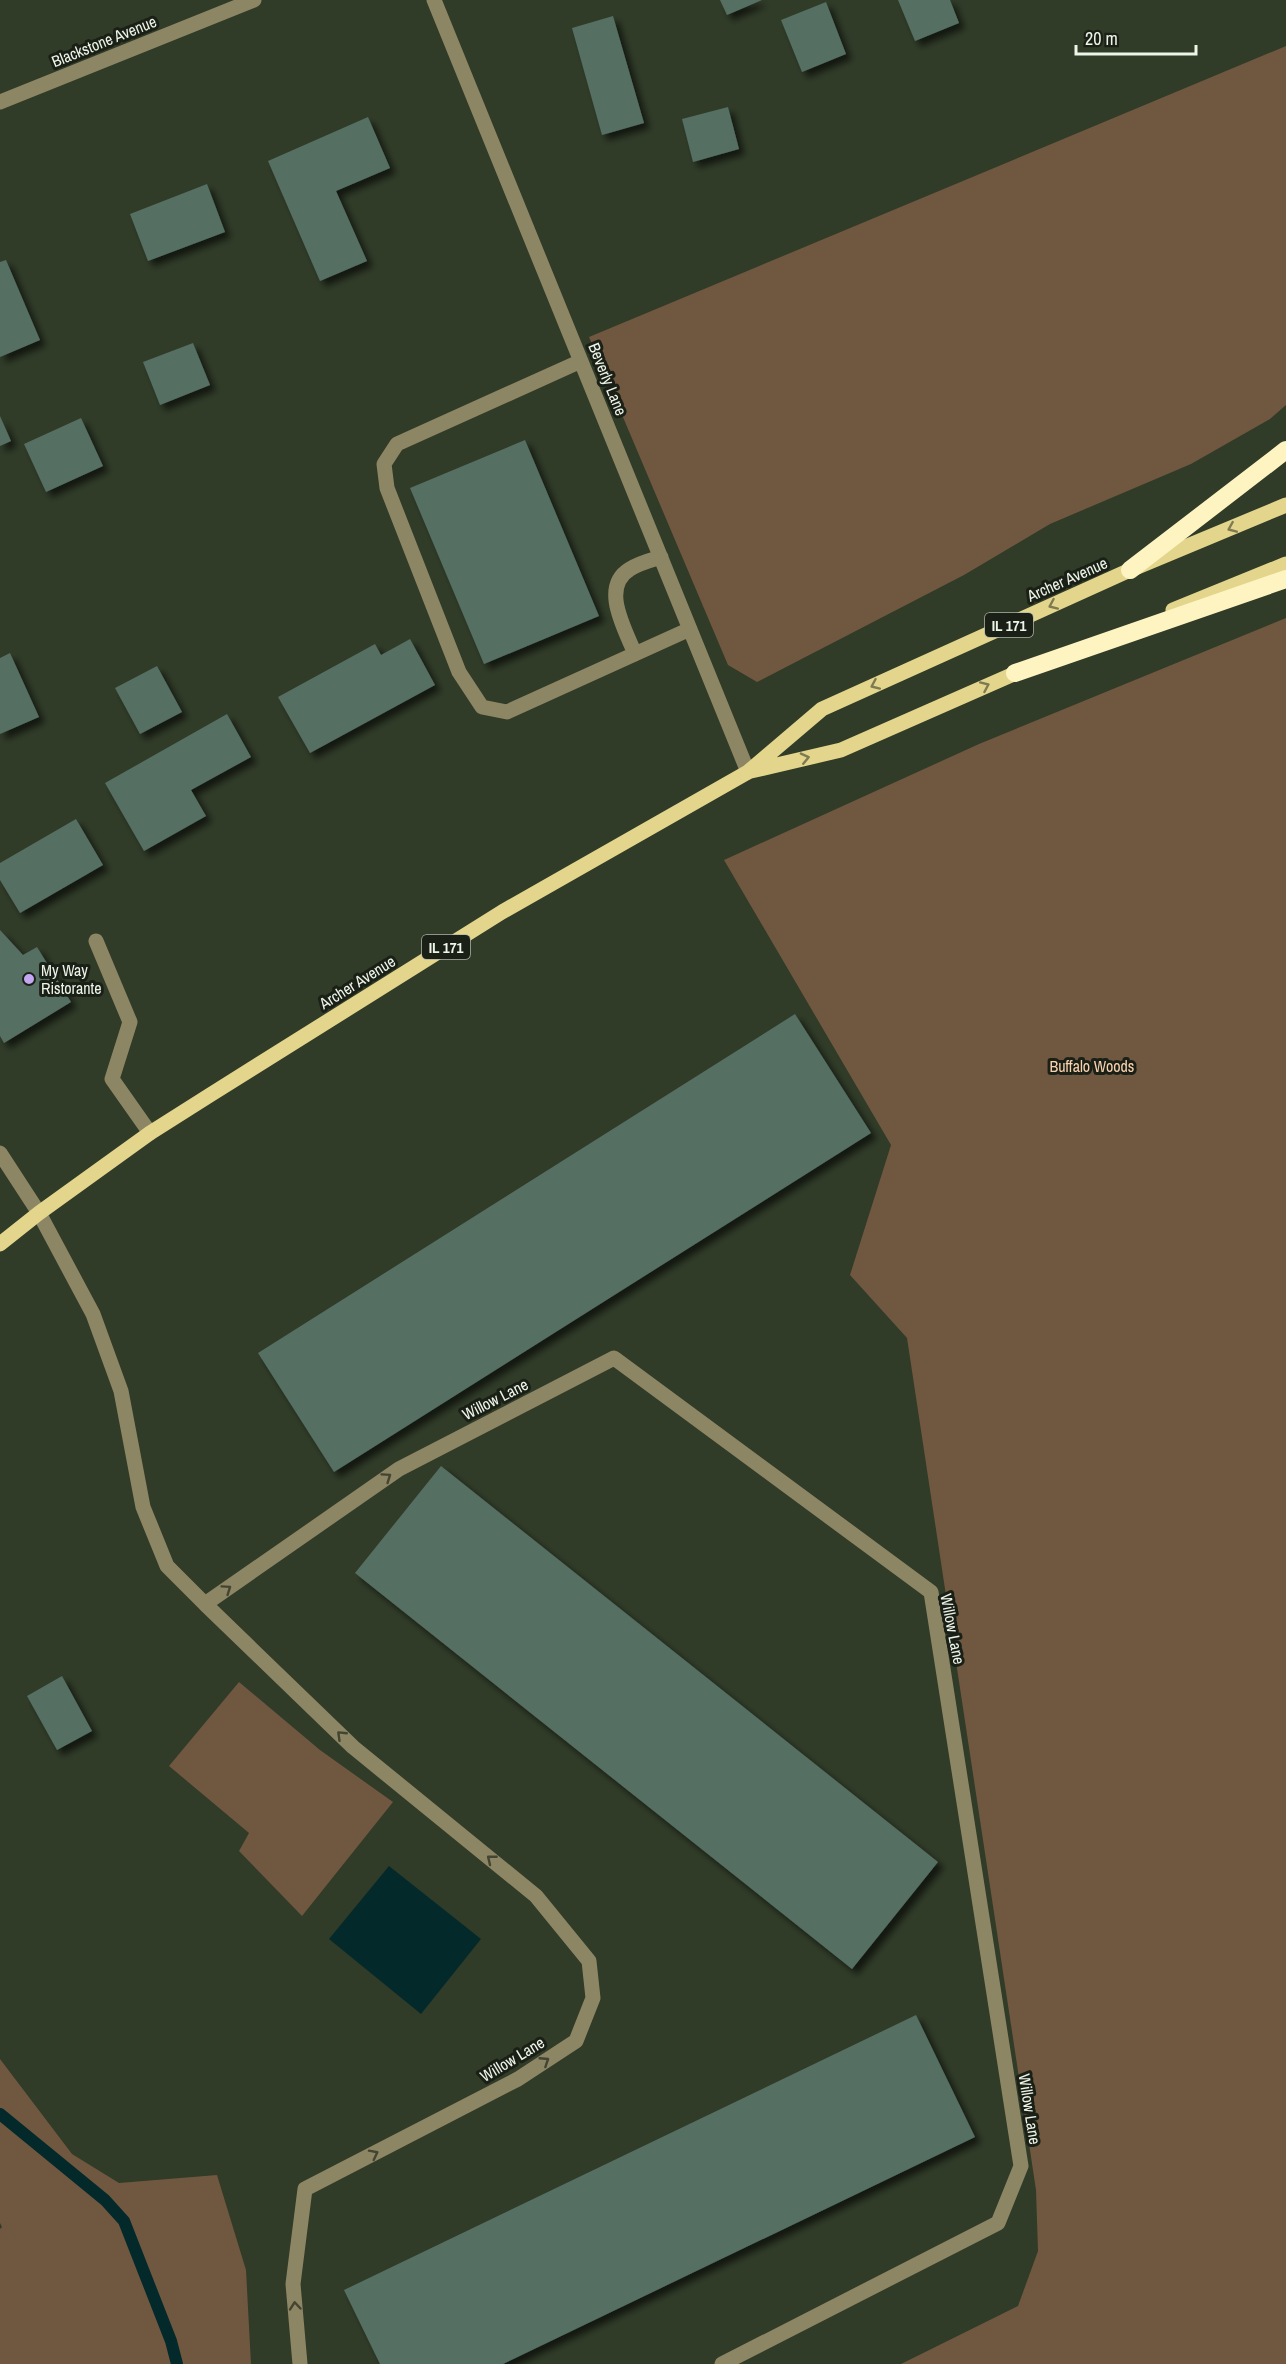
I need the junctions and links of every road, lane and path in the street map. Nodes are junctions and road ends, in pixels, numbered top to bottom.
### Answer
1 (254, 0) edge
2 (435, 0) edge
3 (0, 102) edge
4 (581, 361) junction
5 (1286, 450) edge
6 (1286, 505) edge
7 (661, 556) junction
8 (1286, 564) edge
9 (1130, 570) junction
10 (1286, 579) edge
11 (690, 628) junction
12 (634, 654) junction
13 (1015, 673) junction
14 (748, 772) junction
15 (96, 941) dead end
16 (150, 1133) junction
17 (0, 1153) edge
18 (39, 1213) junction
19 (0, 1244) edge
20 (205, 1604) junction
21 (300, 2364) edge
22 (722, 2364) edge

1 - 3 street, Blackstone Avenue
2 - 4 street, Beverly Lane
4 - 7 street, Beverly Lane
4 - 12 street
5 - 9 highway
6 -> 9 main road, Archer Avenue / IL 171
7 - 11 street, Beverly Lane
7 - 12 street
8 - 13 main road, Archer Avenue / IL 171
9 -> 14 main road, Archer Avenue / IL 171
10 - 13 highway
11 - 12 street
11 - 14 street, Beverly Lane
14 -> 13 main road, Archer Avenue / IL 171
14 - 16 main road, Archer Avenue / IL 171
15 - 16 street
16 - 18 main road, Archer Avenue / IL 171
17 - 18 street, Willow Lane
18 - 19 main road, Archer Avenue / IL 171
18 - 20 street, Willow Lane
21 -> 20 street, Willow Lane
20 -> 22 street, Willow Lane

